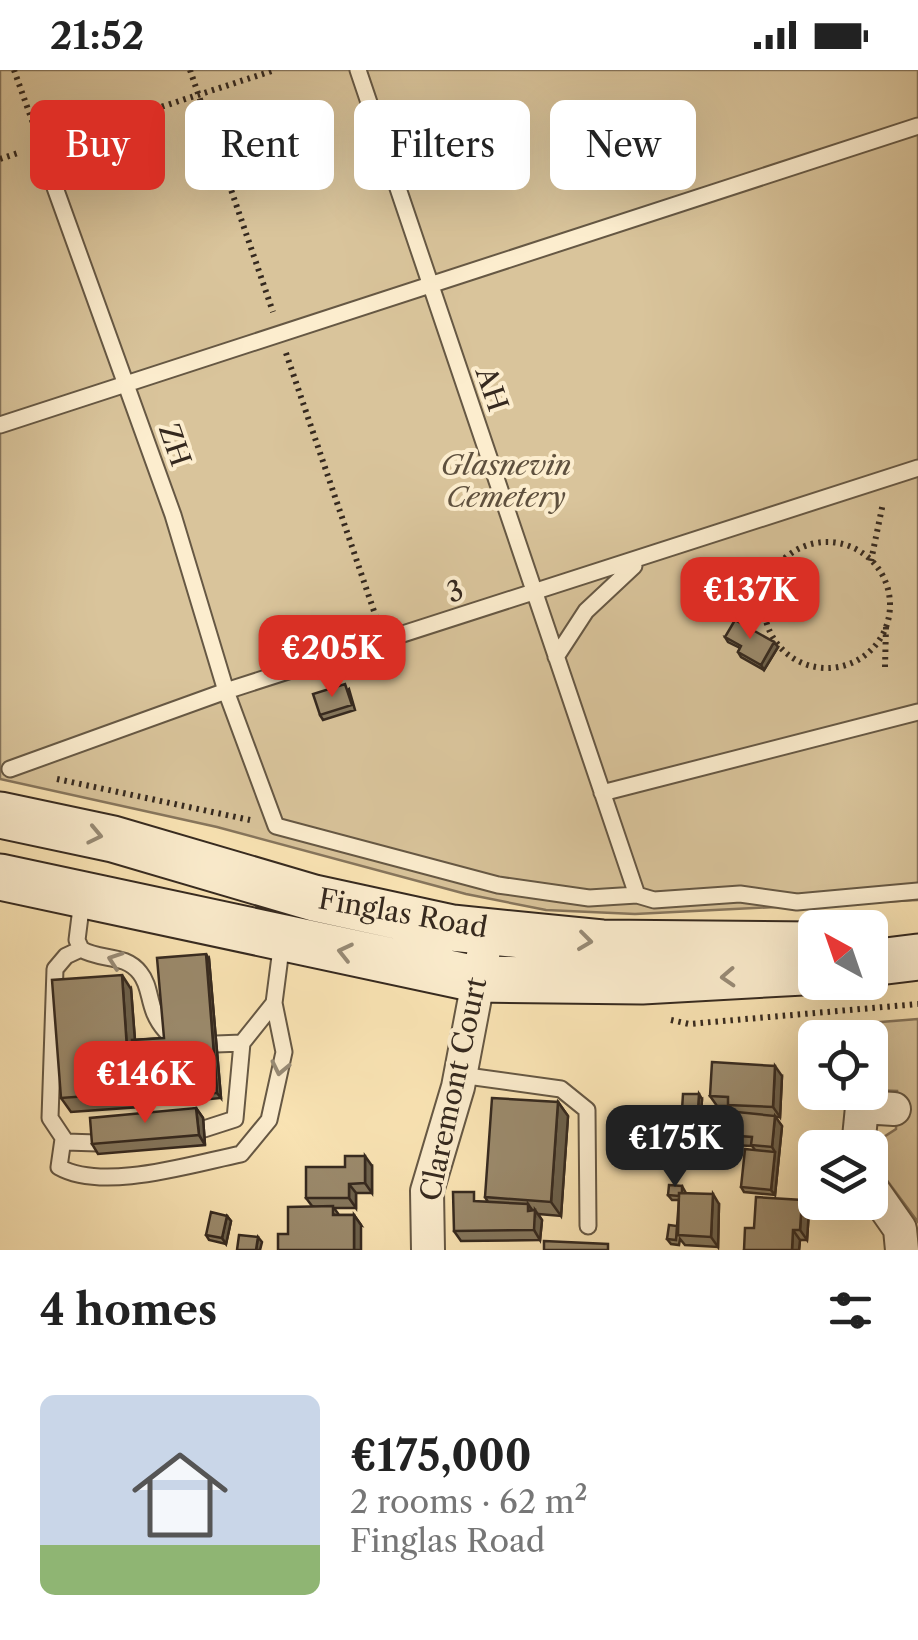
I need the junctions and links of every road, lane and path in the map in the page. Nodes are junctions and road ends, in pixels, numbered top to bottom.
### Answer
1 (14, 70) edge
2 (275, 70) edge
3 (358, 70) edge
4 (165, 106) edge
5 (30, 117) edge
6 (918, 126) edge
7 (30, 149) edge
8 (0, 159) edge
9 (56, 190) edge
10 (431, 288) junction
11 (127, 384) junction
12 (0, 425) edge
13 (918, 468) edge
14 (888, 477) junction
15 (640, 560) junction
16 (871, 562) junction
17 (534, 593) junction
18 (886, 626) junction
19 (556, 658) junction
20 (885, 667) dead end
21 (226, 691) junction
22 (918, 712) edge
23 (10, 769) joint
24 (602, 793) junction
25 (0, 815) edge
26 (282, 828) junction
27 (0, 876) edge
28 (918, 891) edge
29 (83, 892) junction
30 (637, 895) junction
31 (488, 929) junction
32 (283, 938) junction
33 (798, 946) edge
34 (888, 946) edge
35 (918, 946) edge
36 (82, 949) junction
37 (918, 957) edge
38 (888, 961) edge
39 (798, 971) edge
40 (476, 980) junction
41 (274, 1003) junction
42 (918, 1004) edge
43 (671, 1020) dead end
44 (166, 1031) edge
45 (242, 1042) junction
46 (216, 1044) edge
47 (460, 1075) junction
48 (894, 1109) dead end
49 (204, 1129) dead end
50 (860, 1130) edge
51 (63, 1139) junction
52 (98, 1142) edge
53 (888, 1212) edge
54 (588, 1226) dead end
55 (428, 1250) edge
56 (902, 1250) edge

1 - 5 path
2 - 4 path
3 - 10 lane, AH
6 - 10 lane
7 - 8 path
9 - 11 lane, ZH
10 - 11 lane
10 - 17 lane, AH
11 - 12 lane
11 - 21 lane, ZH
13 - 14 lane, 3
14 - 15 lane, 3
14 - 16 path
15 - 17 lane, 3
15 - 19 lane
16 - 18 path
16 - 18 path
17 - 19 lane, AH
17 - 21 lane, 3
18 - 20 path
19 - 24 lane, AH
21 - 23 lane, 3
21 - 26 lane, ZH
22 - 24 lane
23 - 26 path
24 - 30 lane, AH
25 -> 31 main road, Finglas Road
26 - 30 lane
27 - 29 main road, Finglas Road
28 - 30 lane
29 - 32 main road, Finglas Road
29 - 36 lane
31 -> 33 main road, Finglas Road
31 - 40 street, Claremont Court
40 -> 32 main road, Finglas Road
32 - 41 lane
34 - 35 main road
44 -> 36 lane
36 - 51 lane
37 - 38 main road
39 -> 40 main road, Finglas Road
40 - 47 street, Claremont Court
41 - 45 lane
41 -> 51 lane
42 - 43 path
45 - 46 lane
45 - 49 lane
47 - 54 lane
47 - 55 street, Claremont Court
48 - 50 street
51 - 52 lane
53 - 56 street

